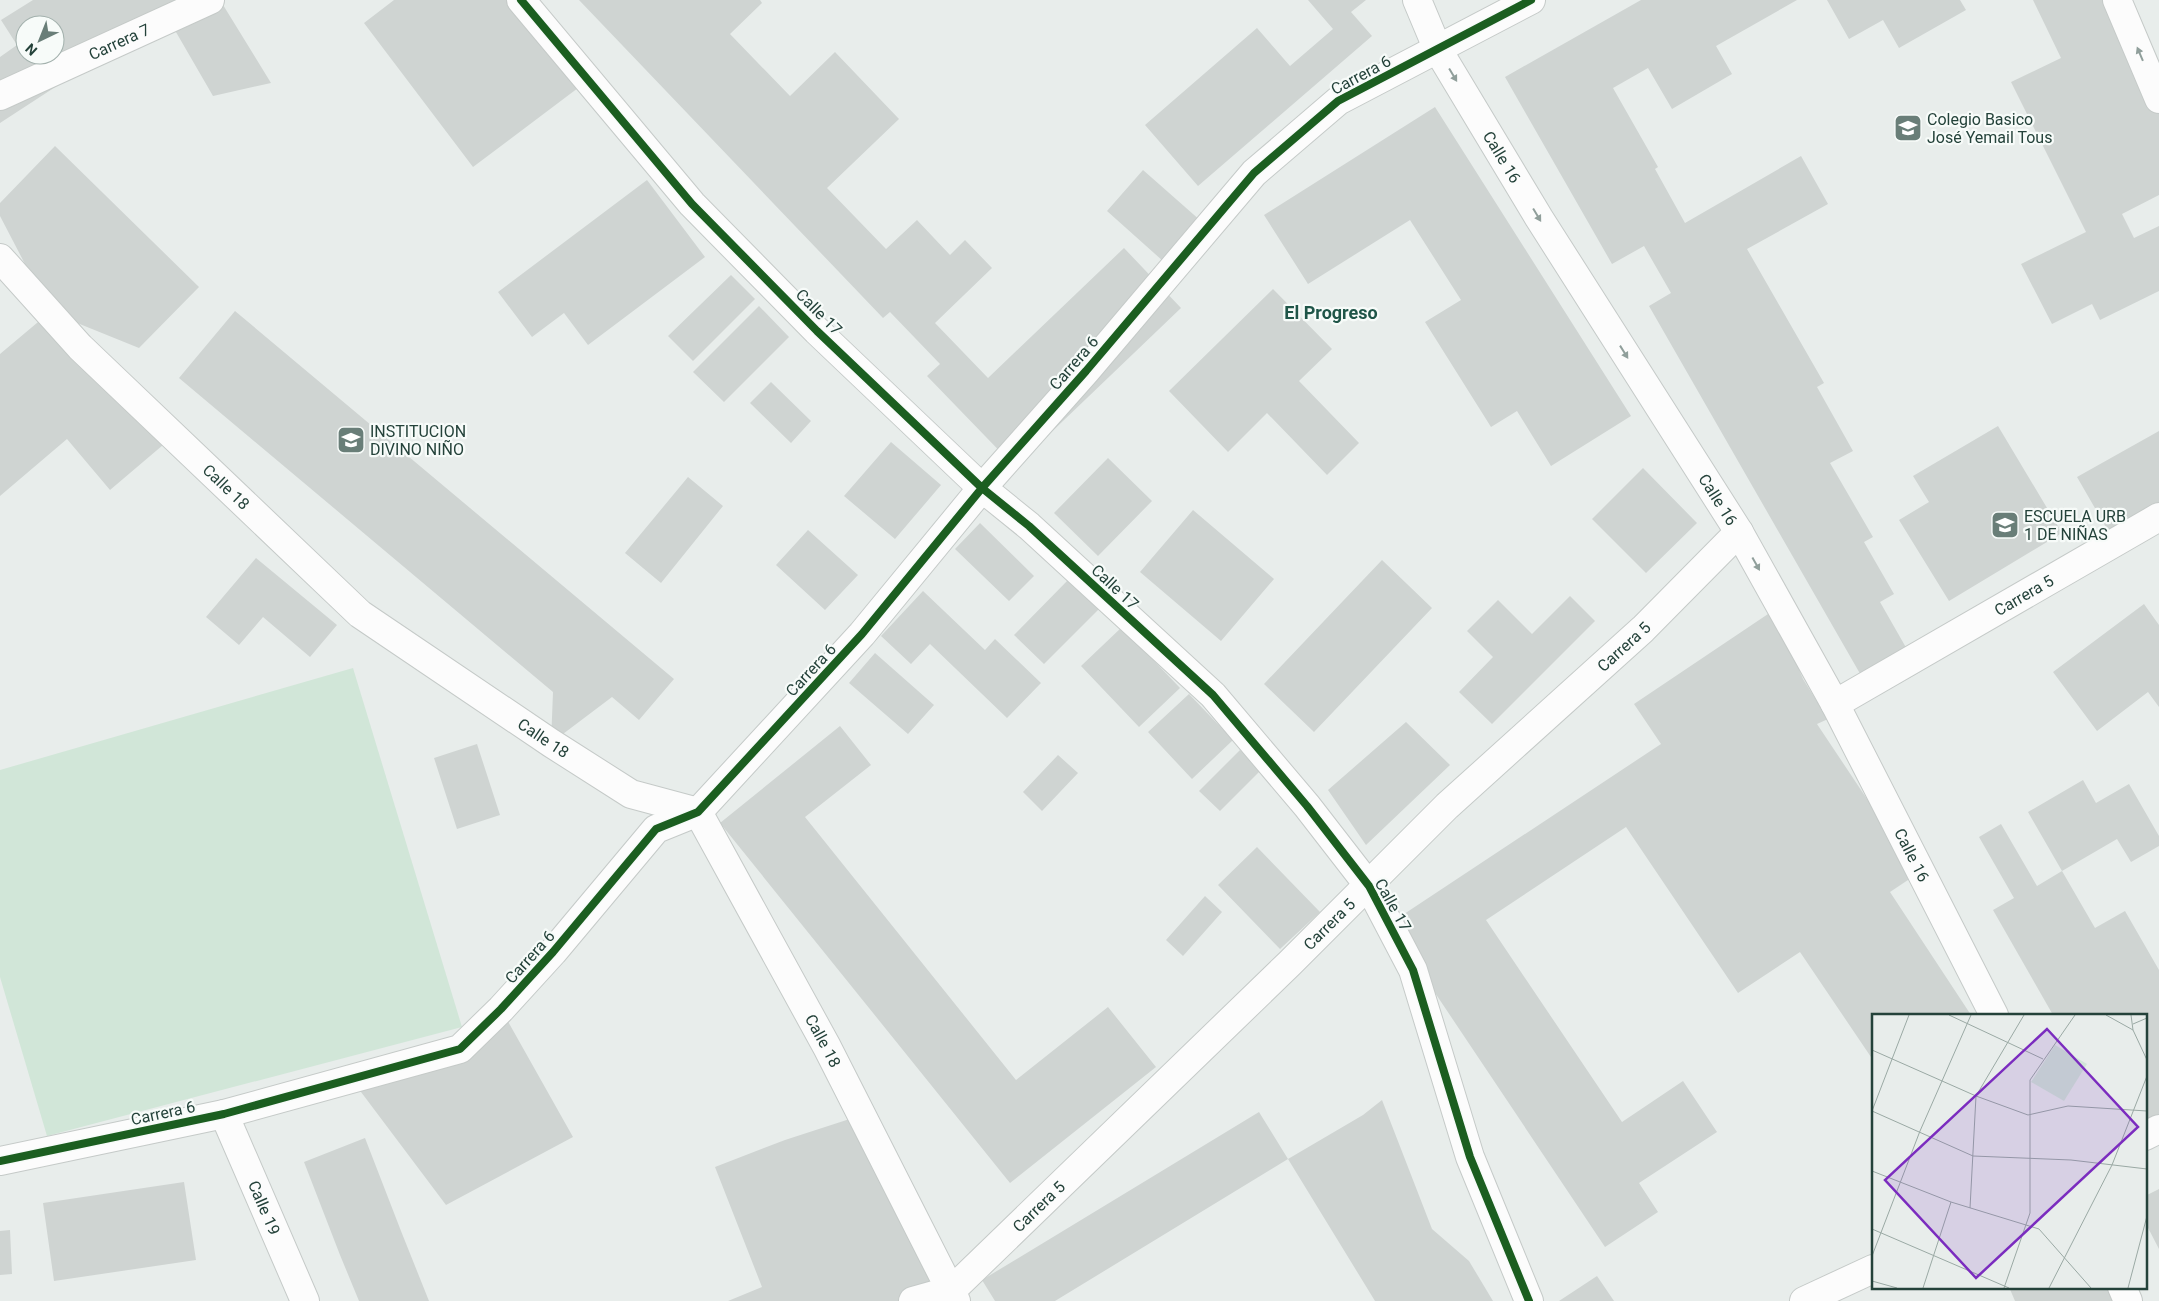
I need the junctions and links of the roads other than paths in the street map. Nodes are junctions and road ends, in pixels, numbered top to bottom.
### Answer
1 (210, 0) edge
2 (521, 0) edge
3 (1417, 0) edge
4 (1531, 0) edge
5 (2117, 0) edge
6 (1438, 50) junction
7 (0, 96) edge
8 (2159, 99) edge
9 (0, 258) edge
10 (982, 488) junction
11 (2159, 517) edge
12 (1739, 532) junction
13 (1835, 704) junction
14 (698, 812) junction
15 (1369, 886) junction
16 (1993, 1014) edge
17 (224, 1114) junction
18 (2159, 1129) edge
19 (2146, 1136) edge
20 (0, 1161) edge
21 (1872, 1269) edge
22 (2122, 1288) edge
23 (954, 1295) edge
24 (305, 1301) edge
25 (913, 1301) edge
26 (1529, 1301) edge
27 (1804, 1301) edge
28 (2128, 1301) edge

1 - 7 street, Carrera 7
2 - 10 street, Calle 17
3 - 6 street, Calle 16
4 - 6 street, Carrera 6
8 -> 5 street
6 - 10 street, Carrera 6
6 -> 12 street, Calle 16
9 - 14 street, Calle 18
10 - 14 street, Carrera 6
10 - 15 street, Calle 17
11 - 13 street, Carrera 5
12 -> 13 street, Calle 16
12 - 15 street, Carrera 5
13 - 16 street, Calle 16
14 - 17 street, Carrera 6
14 - 23 street, Calle 18
15 - 23 street, Carrera 5
15 - 26 street, Calle 17
17 - 20 street, Carrera 6
17 - 24 street, Calle 19
18 - 19 street
21 - 27 street
22 - 28 street
23 - 25 street, Carrera 5

